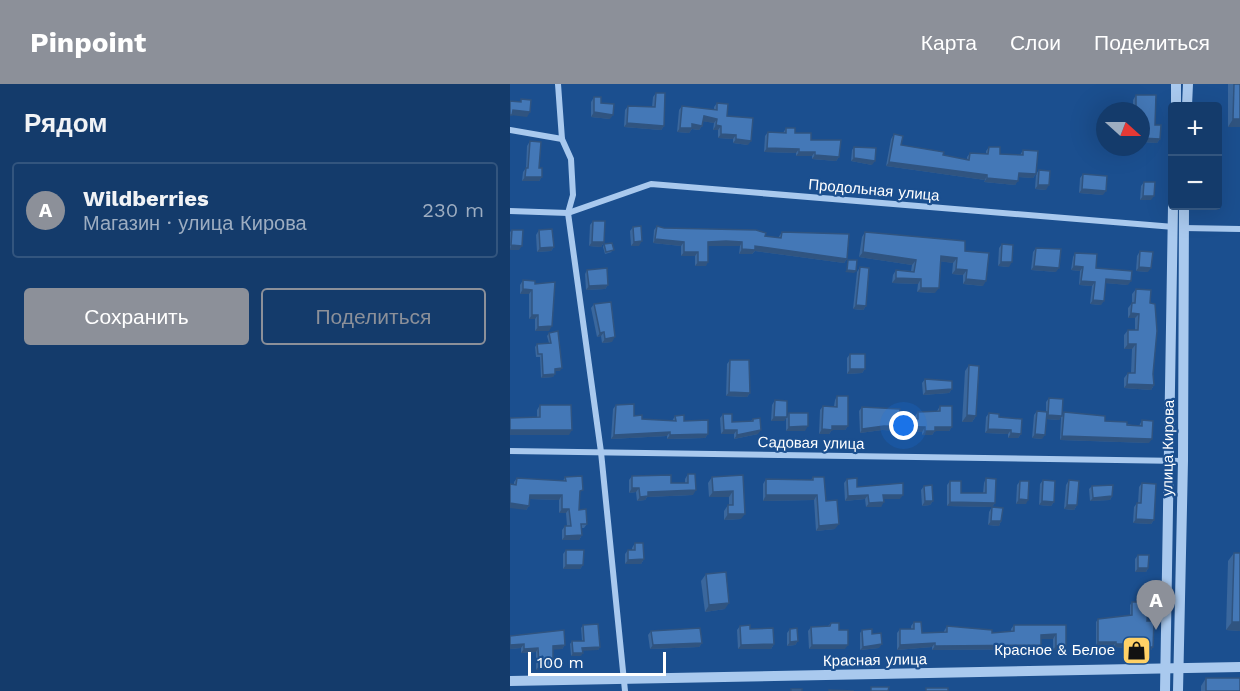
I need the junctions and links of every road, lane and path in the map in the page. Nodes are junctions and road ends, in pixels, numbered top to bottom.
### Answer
1 (558, 84) edge
2 (1176, 84) edge
3 (1188, 84) edge
4 (1176, 102) edge
5 (1187, 102) edge
6 (510, 130) edge
7 (562, 139) junction
8 (1174, 210) edge
9 (1183, 210) edge
10 (510, 211) edge
11 (568, 213) junction
12 (1178, 227) junction
13 (1240, 229) edge
14 (510, 451) edge
15 (601, 452) junction
16 (1170, 461) junction
17 (1184, 461) junction
18 (1179, 667) junction
19 (1240, 667) edge
20 (1166, 668) junction
21 (510, 681) edge
22 (624, 686) edge
23 (1165, 691) edge
24 (1178, 691) edge

1 - 7 street
2 - 4 street
3 - 5 street
6 - 7 street
7 - 11 street
8 - 12 street, улица Кирова
9 - 12 street, улица Кирова
10 - 11 street, Продольная улица
11 - 12 street, Продольная улица
11 - 15 street
12 - 13 street, Продольная улица
12 - 16 street, улица Кирова
12 - 17 street, улица Кирова
14 - 15 street, Садовая улица
15 - 16 street, Садовая улица
15 - 22 street
16 - 17 street, Садовая улица
16 - 20 street, улица Кирова
17 - 18 street, улица Кирова
18 - 19 street, Красная улица
18 - 20 street, Красная улица
18 - 24 street, улица Кирова
20 - 22 street, Красная улица
20 - 23 street, улица Кирова
21 - 22 street, Красная улица

